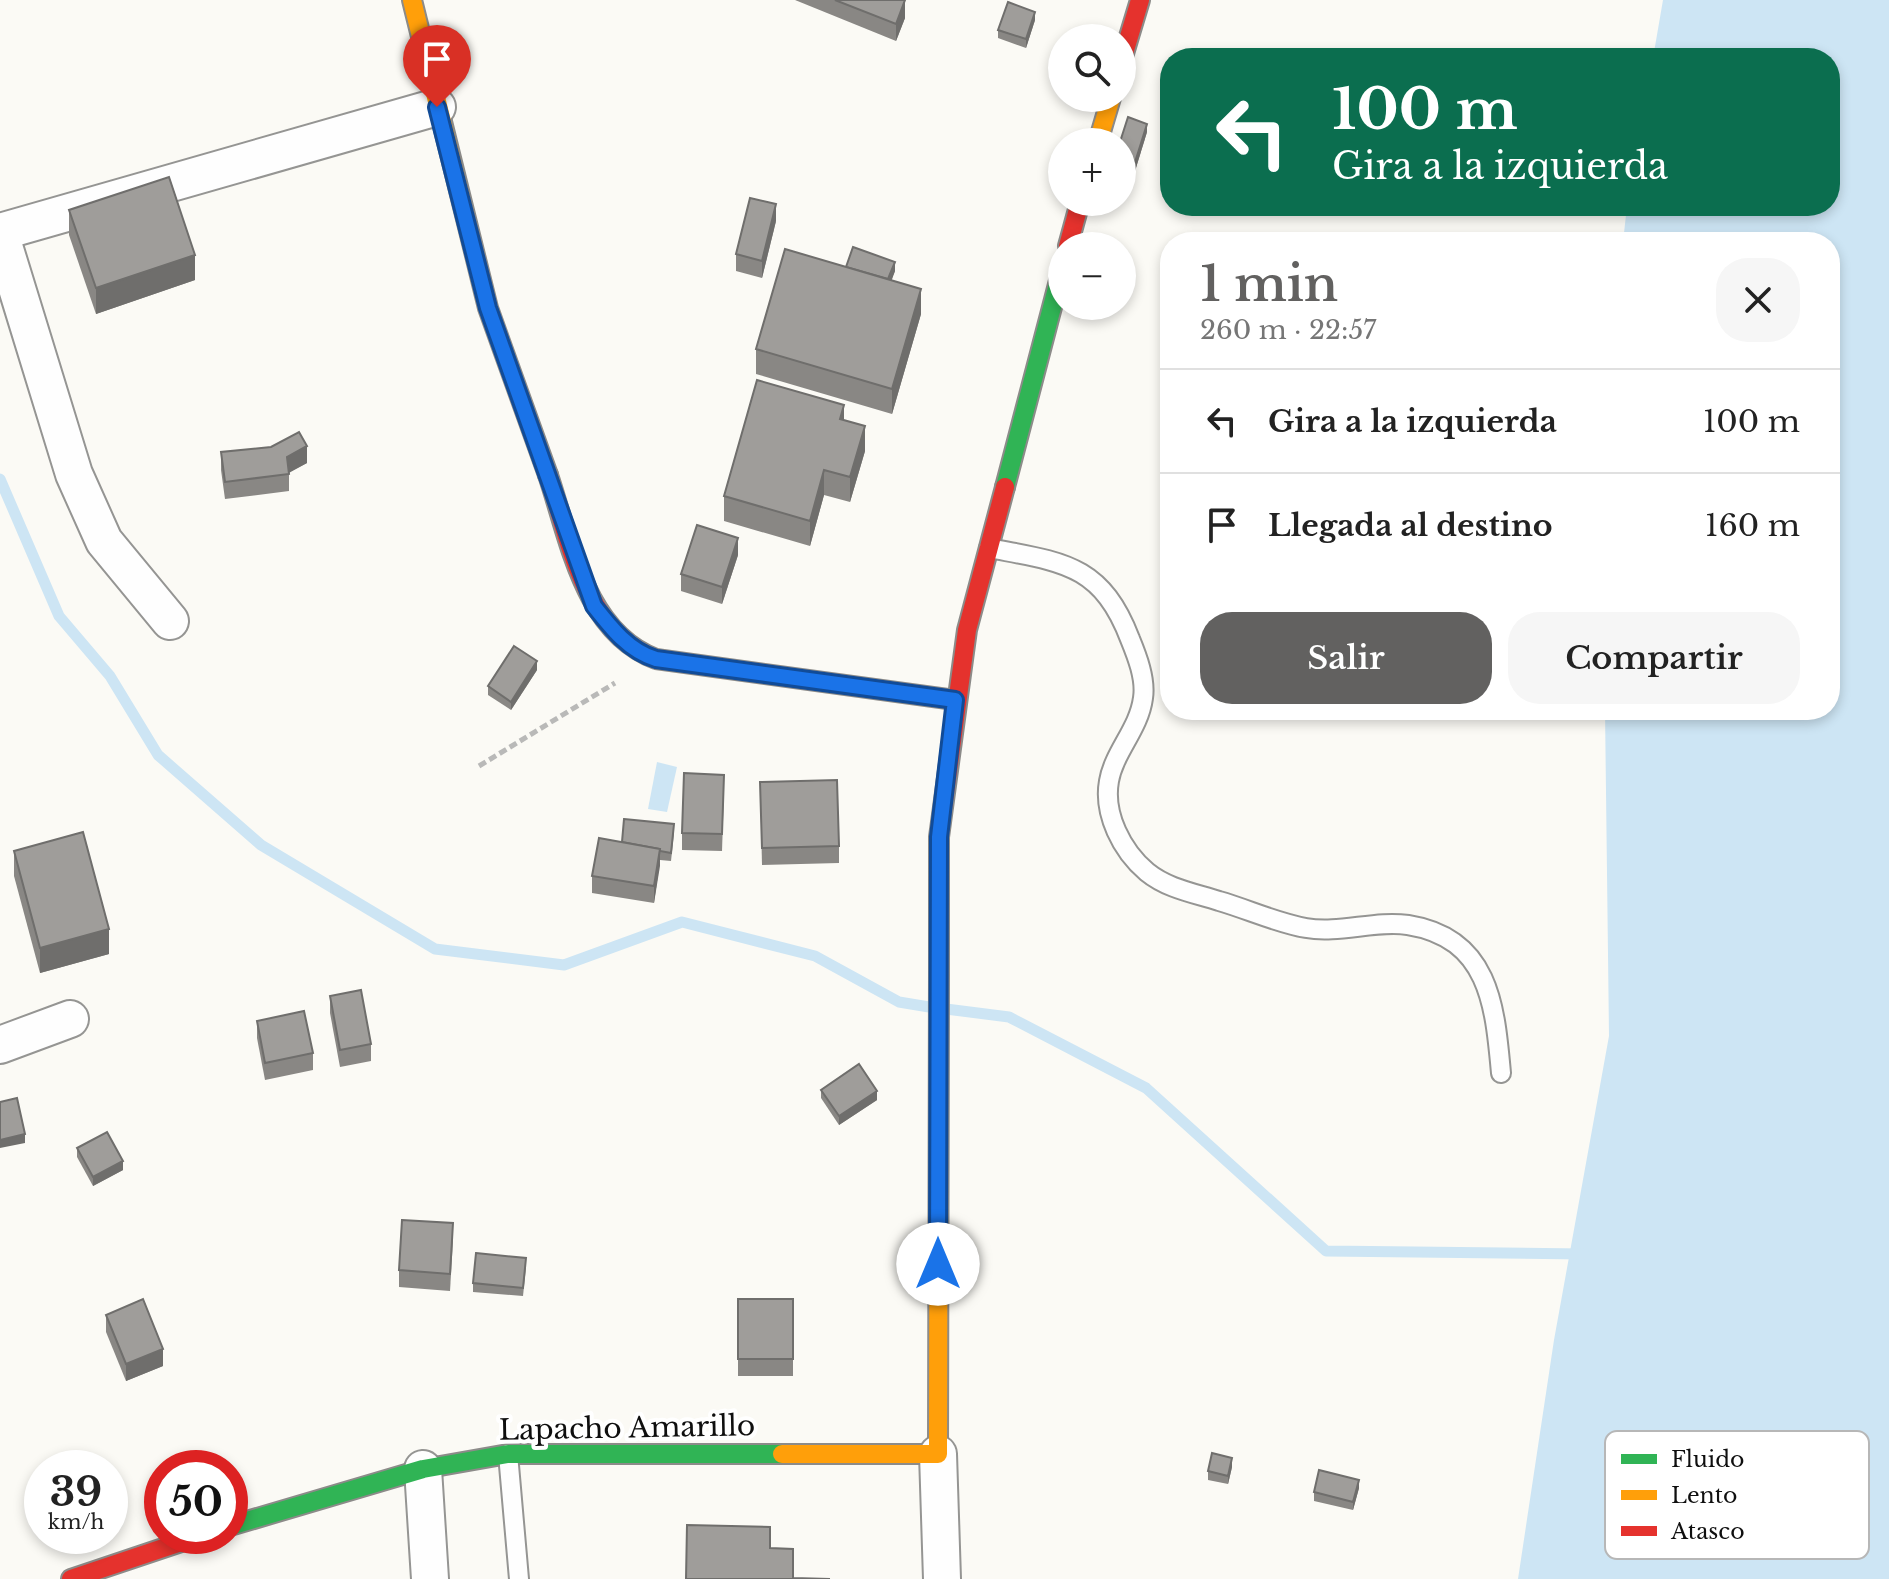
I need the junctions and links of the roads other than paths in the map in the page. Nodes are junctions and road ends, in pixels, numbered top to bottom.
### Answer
1 (412, 0) edge
2 (1140, 0) edge
3 (1133, 24) edge
4 (437, 107) junction
5 (0, 232) edge
6 (1049, 320) edge
7 (989, 548) junction
8 (170, 621) dead end
9 (955, 700) junction
10 (70, 1019) dead end
11 (0, 1045) edge
12 (1501, 1073) dead end
13 (508, 1454) junction
14 (938, 1454) junction
15 (423, 1469) junction
16 (248, 1521) edge
17 (145, 1554) edge
18 (71, 1579) edge
19 (430, 1579) edge
20 (519, 1579) edge
21 (942, 1579) edge

1 - 4 main road
2 - 3 main road
4 - 5 street
4 - 9 main road
5 - 8 street
6 - 7 main road
7 - 9 main road
7 - 12 lane
9 - 14 main road
10 - 11 street
13 - 14 main road, Lapacho Amarillo
13 - 15 main road, Lapacho Amarillo
13 - 20 lane
14 - 21 street
15 - 16 main road, Lapacho Amarillo
15 - 19 street
17 - 18 main road

